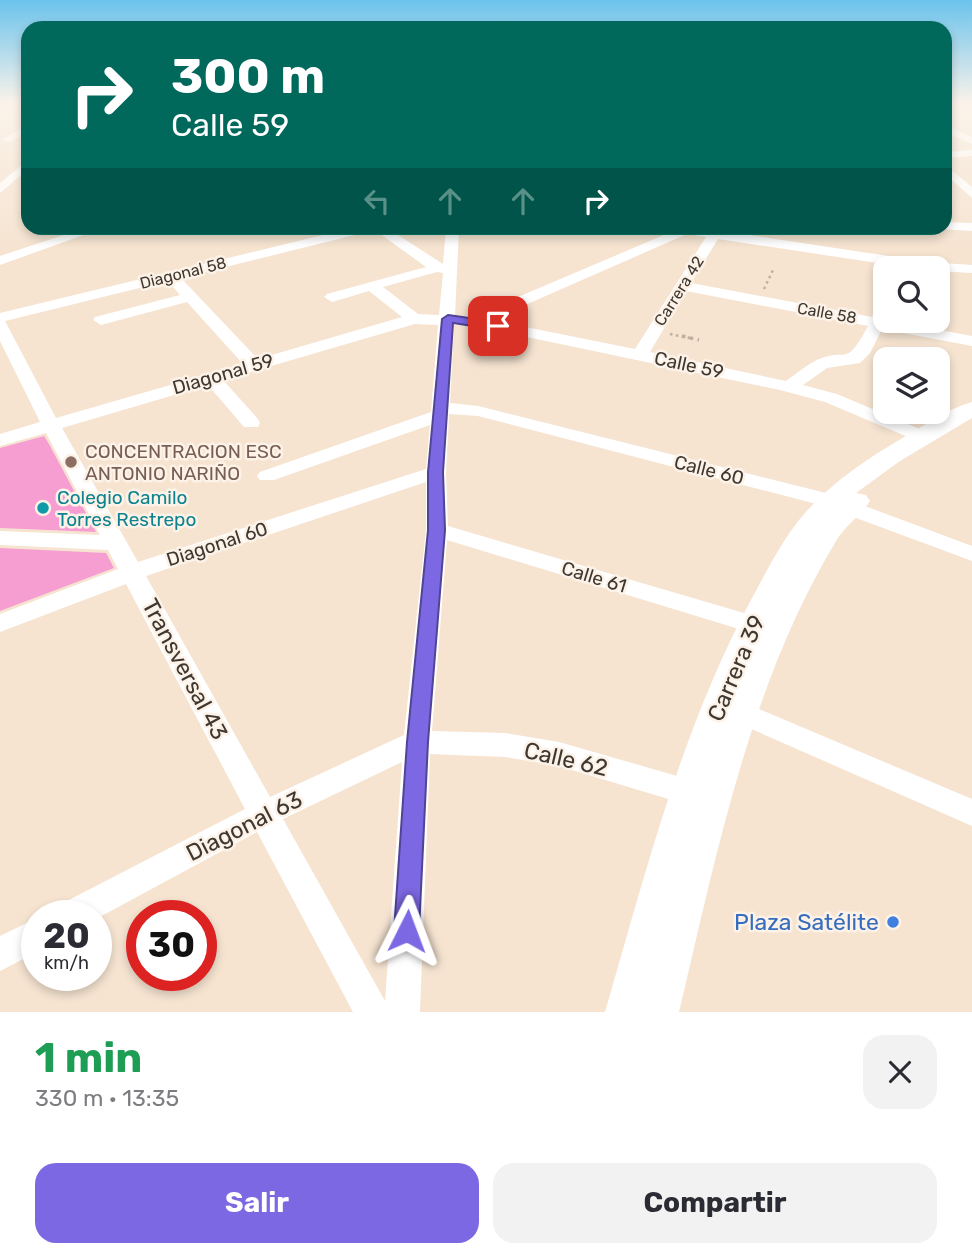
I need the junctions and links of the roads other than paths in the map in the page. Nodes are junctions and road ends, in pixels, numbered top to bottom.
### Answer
1 (972, 153) edge
2 (952, 154) edge
3 (21, 170) edge
4 (952, 172) edge
5 (967, 182) edge
6 (0, 189) edge
7 (972, 194) edge
8 (952, 226) edge
9 (972, 227) edge
10 (72, 235) edge
11 (300, 235) edge
12 (338, 235) edge
13 (390, 235) edge
14 (451, 235) edge
15 (674, 235) edge
16 (714, 235) edge
17 (743, 235) edge
18 (310, 242) junction
19 (0, 261) edge
20 (873, 261) edge
21 (950, 268) edge
22 (444, 269) junction
23 (972, 269) edge
24 (171, 276) junction
25 (372, 286) junction
26 (681, 286) junction
27 (190, 297) junction
28 (332, 297) dead end
29 (0, 318) edge
30 (414, 319) junction
31 (448, 319) junction
32 (101, 320) dead end
33 (475, 321) junction
34 (873, 321) edge
35 (0, 325) edge
36 (873, 332) edge
37 (932, 333) edge
38 (972, 341) edge
39 (640, 355) junction
40 (253, 364) junction
41 (211, 377) junction
42 (789, 387) junction
43 (972, 409) edge
44 (440, 411) junction
45 (251, 423) dead end
46 (51, 425) junction
47 (972, 430) edge
48 (922, 437) junction
49 (0, 440) edge
50 (436, 472) junction
51 (267, 475) dead end
52 (840, 504) junction
53 (437, 530) junction
54 (0, 538) edge
55 (117, 543) junction
56 (972, 554) edge
57 (133, 572) junction
58 (0, 623) edge
59 (752, 624) junction
60 (740, 712) junction
61 (417, 742) junction
62 (700, 796) junction
63 (972, 813) edge
64 (263, 814) junction
65 (100, 900) edge
66 (21, 943) edge
67 (0, 954) edge
68 (650, 1005) edge
69 (372, 1012) edge
70 (402, 1012) edge

1 - 2 street
3 - 6 street
4 - 5 street
5 - 7 street
8 - 9 street
10 - 19 street
11 - 18 street
12 - 18 street, Diagonal 58
13 - 22 street
14 - 22 street
15 - 33 street
16 - 26 street, Carrera 42
17 - 20 street
18 - 24 street, Diagonal 58
21 - 23 street
22 - 25 street
22 - 31 street
24 - 27 street
24 - 29 street, Diagonal 58
25 - 28 street
25 - 30 street
26 - 34 street, Calle 58
26 - 39 street, Carrera 42
27 - 32 street
27 - 40 street
30 - 31 street, Diagonal 59
30 - 40 street, Diagonal 59
31 - 33 street, Calle 59
31 - 44 street
33 - 39 street, Calle 59
35 - 46 street, Transversal 43
36 - 42 street
37 - 38 street, Calle 58
39 - 42 street, Calle 59
40 - 41 street, Diagonal 59
41 - 45 street
41 - 46 street, Diagonal 59
42 - 48 street, Calle 59
43 - 48 main road, Carrera 39
44 - 50 street
44 - 51 street
44 - 52 street, Calle 60
46 - 49 street, Diagonal 59
46 - 55 street, Transversal 43
47 - 52 main road, Carrera 39
48 - 52 main road, Carrera 39
50 - 53 street
50 - 57 street, Diagonal 60
52 - 56 street, Calle 60
52 - 59 main road, Carrera 39
52 - 60 main road, Carrera 39
53 - 59 street, Calle 61
53 - 61 street
54 - 55 street
55 - 57 street, Transversal 43
57 - 58 street, Diagonal 60
57 - 64 street, Transversal 43
59 - 62 main road, Carrera 39
60 - 62 main road, Carrera 39
60 - 63 street
61 - 62 street, Calle 62
61 - 64 street, Diagonal 63
61 - 70 street
62 - 68 main road, Carrera 39
64 - 65 street, Diagonal 63
64 - 69 street, Transversal 43
66 - 67 street

